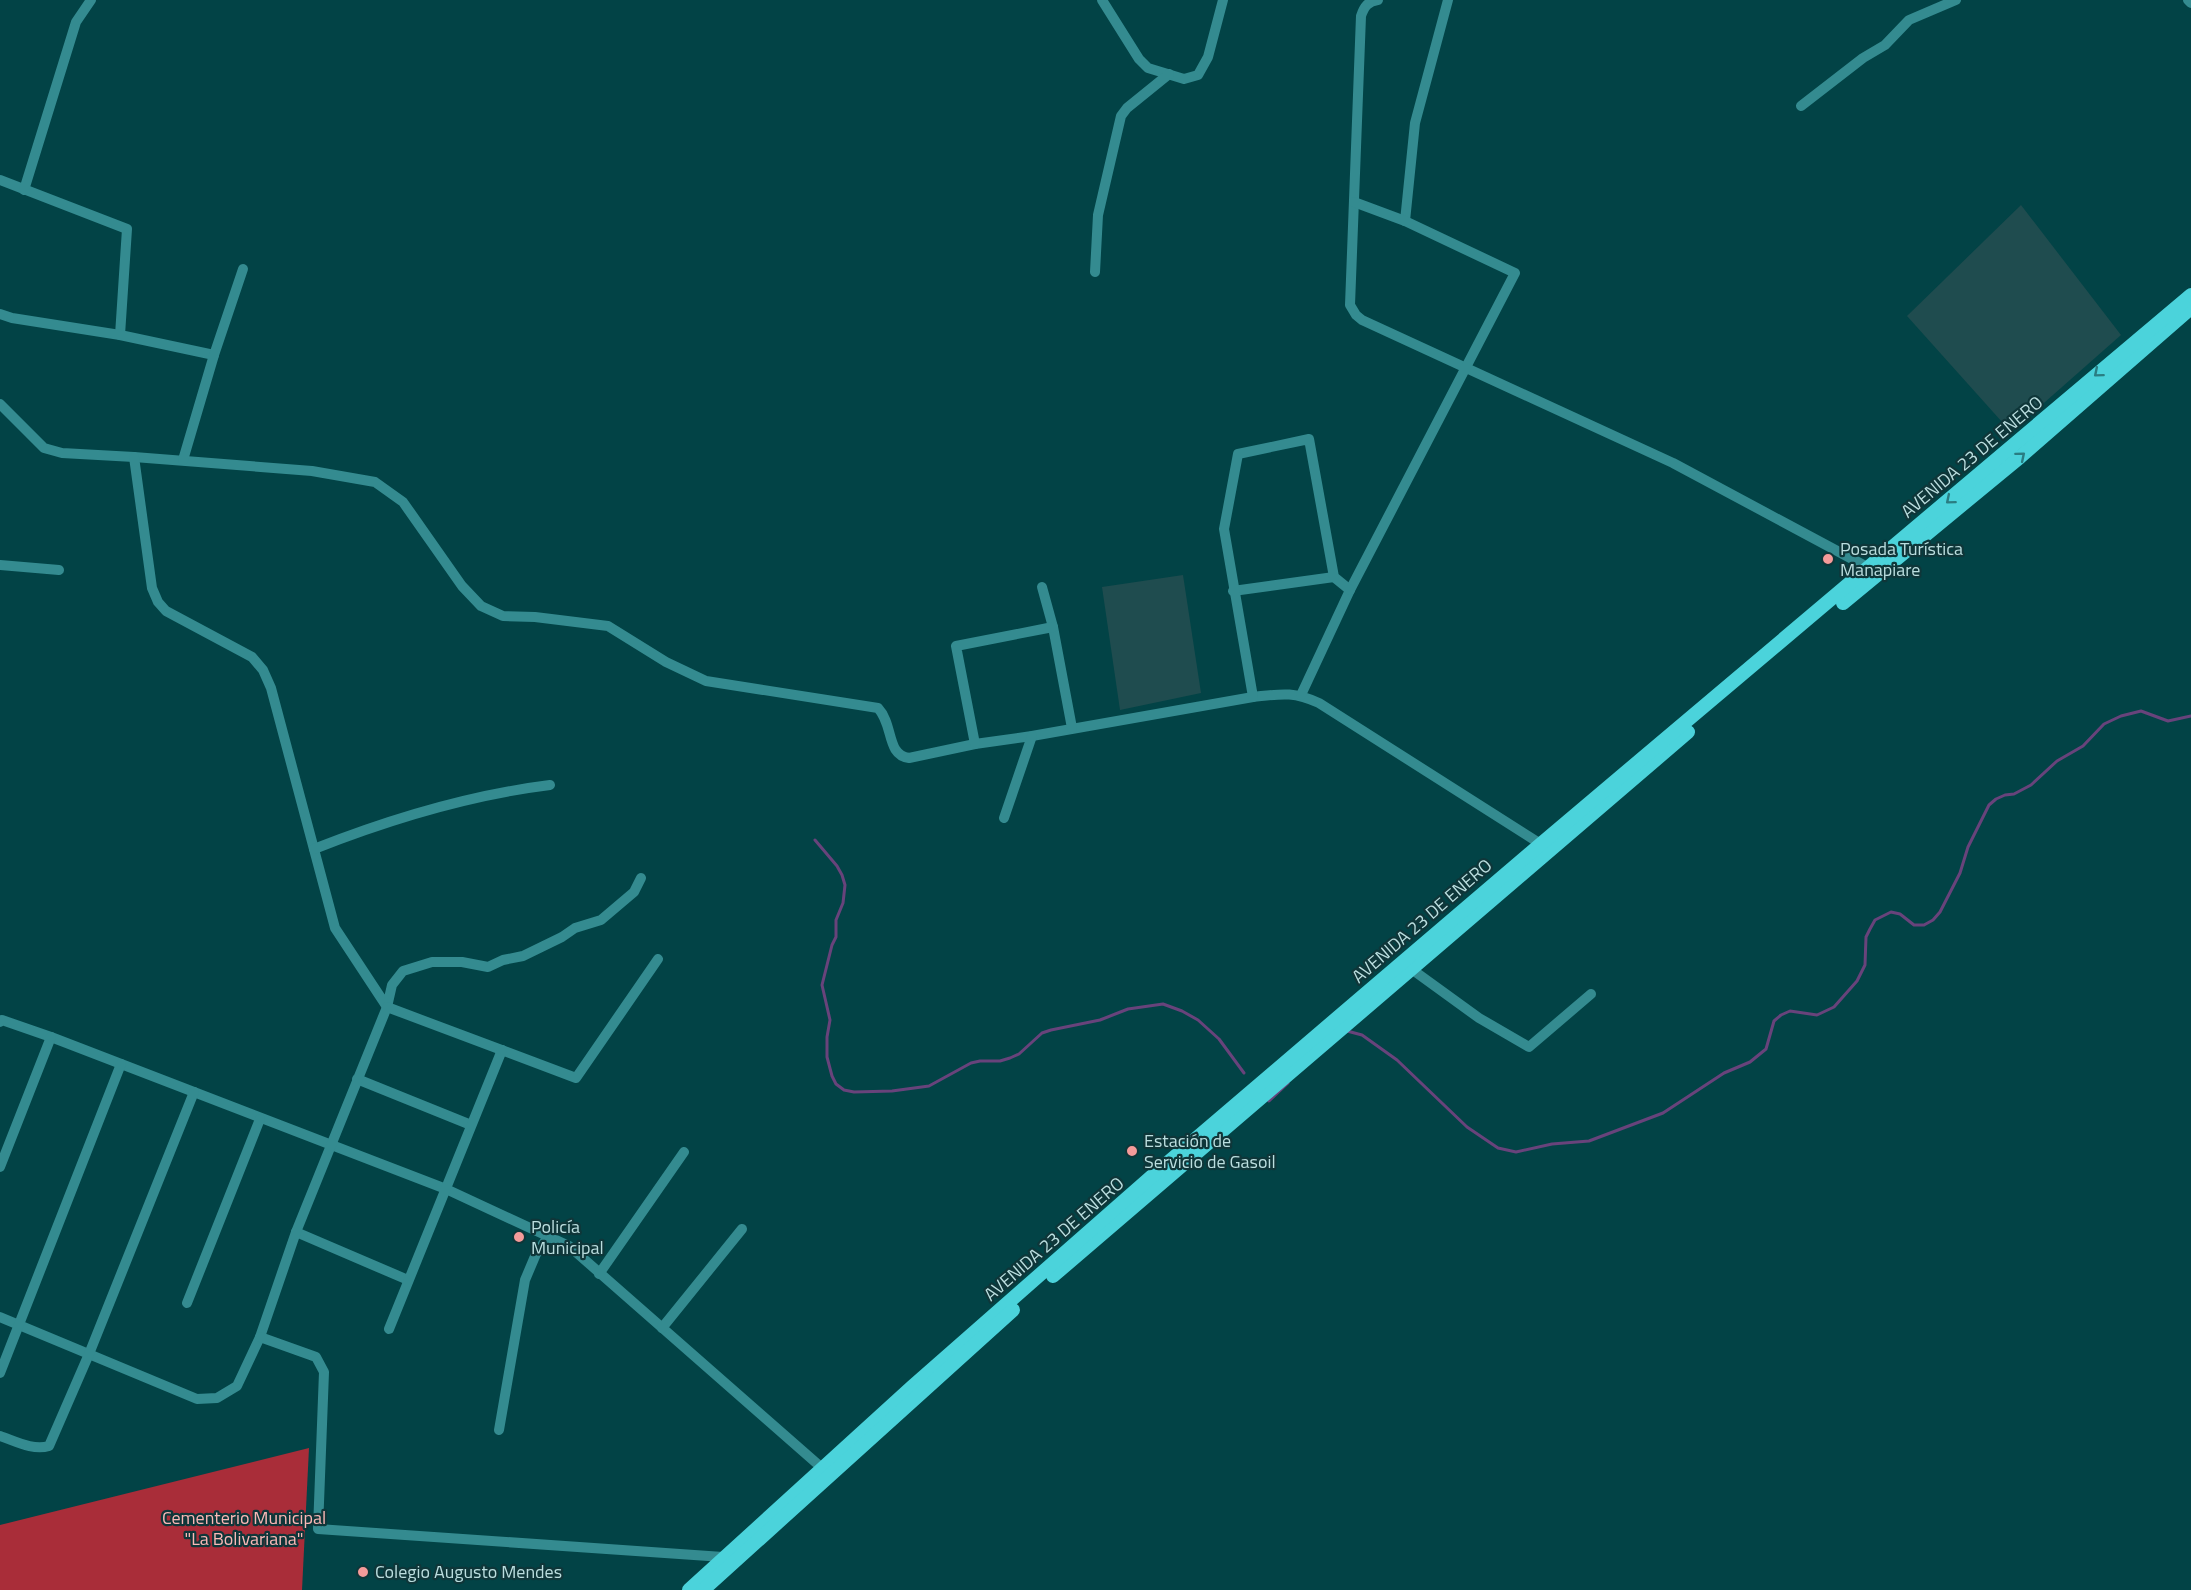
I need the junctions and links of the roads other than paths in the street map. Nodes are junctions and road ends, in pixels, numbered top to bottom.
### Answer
1 (91, 0) edge
2 (1102, 0) edge
3 (1223, 0) edge
4 (1378, 0) edge
5 (1448, 0) edge
6 (1956, 0) edge
7 (2187, 0) edge
8 (2191, 3) edge
9 (1169, 74) junction
10 (1801, 106) dead end
11 (0, 180) edge
12 (24, 190) junction
13 (1354, 202) junction
14 (1405, 221) junction
15 (243, 269) dead end
16 (1095, 272) dead end
17 (2191, 295) edge
18 (2191, 308) edge
19 (0, 314) edge
20 (120, 335) junction
21 (214, 355) junction
22 (1467, 368) junction
23 (0, 404) edge
24 (134, 457) junction
25 (183, 460) junction
26 (0, 565) edge
27 (1869, 568) junction
28 (60, 570) dead end
29 (1334, 577) junction
30 (1042, 587) dead end
31 (1350, 590) junction
32 (1233, 591) junction
33 (1053, 627) junction
34 (1301, 695) junction
35 (1253, 697) junction
36 (1072, 728) junction
37 (1032, 736) junction
38 (975, 744) junction
39 (550, 785) dead end
40 (1004, 818) dead end
41 (1546, 846) junction
42 (314, 849) junction
43 (641, 878) dead end
44 (658, 959) dead end
45 (1410, 968) junction
46 (1591, 994) dead end
47 (387, 1007) junction
48 (0, 1022) edge
49 (51, 1036) junction
50 (502, 1050) junction
51 (121, 1064) junction
52 (357, 1079) junction
53 (194, 1092) junction
54 (260, 1119) junction
55 (471, 1125) junction
56 (331, 1145) junction
57 (684, 1152) dead end
58 (0, 1167) edge
59 (446, 1190) junction
60 (742, 1228) dead end
61 (296, 1232) junction
62 (548, 1236) junction
63 (599, 1275) junction
64 (408, 1280) junction
65 (187, 1303) dead end
66 (0, 1317) edge
67 (20, 1324) junction
68 (662, 1328) junction
69 (388, 1329) dead end
70 (260, 1337) junction
71 (89, 1354) junction
72 (0, 1373) edge
73 (499, 1430) dead end
74 (0, 1436) edge
75 (822, 1468) junction
76 (723, 1557) junction
77 (689, 1590) edge
78 (703, 1590) edge

1 - 12 street
2 - 9 street
3 - 9 street
4 - 13 street
5 - 14 street
6 - 10 street
7 - 8 street
9 - 16 street
11 - 12 street
12 - 20 street
13 - 14 street
13 - 22 street
14 - 22 street
15 - 21 street
17 -> 27 main road, AVENIDA 23 DE ENERO
41 -> 18 main road, AVENIDA 23 DE ENERO
19 - 20 street
20 - 21 street
21 - 25 street
22 - 27 street
22 - 31 street
23 - 24 street
24 - 25 street
24 - 42 street
25 - 38 street
26 - 28 street
27 - 41 main road, AVENIDA 23 DE ENERO
29 - 31 street
29 - 32 street
29 - 32 street
30 - 33 street
31 - 34 street
32 - 35 street
33 - 36 street
33 - 38 street
34 - 35 street
34 - 41 street
35 - 36 street
36 - 37 street
37 - 38 street
37 - 40 street
39 - 42 street
41 - 45 main road, AVENIDA 23 DE ENERO
41 - 75 main road, AVENIDA 23 DE ENERO
42 - 47 street
43 - 47 street
44 - 50 street
45 - 46 street
45 - 78 main road, AVENIDA 23 DE ENERO
47 - 50 street
47 - 52 street
48 - 49 street
49 - 51 street
49 - 58 street
50 - 55 street
51 - 53 street
51 - 67 street
52 - 55 street
52 - 56 street
53 - 54 street
53 - 71 street
54 - 56 street
54 - 65 street
55 - 59 street
56 - 59 street
56 - 61 street
57 - 63 street
59 - 62 street
59 - 64 street
60 - 68 street
61 - 64 street
61 - 70 street
62 - 63 street
62 - 73 street
63 - 68 street
64 - 69 street
66 - 67 street
67 - 71 street
67 - 72 street
68 - 75 street
70 - 71 street
70 - 76 street
71 - 74 street
75 - 76 main road, AVENIDA 23 DE ENERO
76 - 77 main road, AVENIDA 23 DE ENERO

